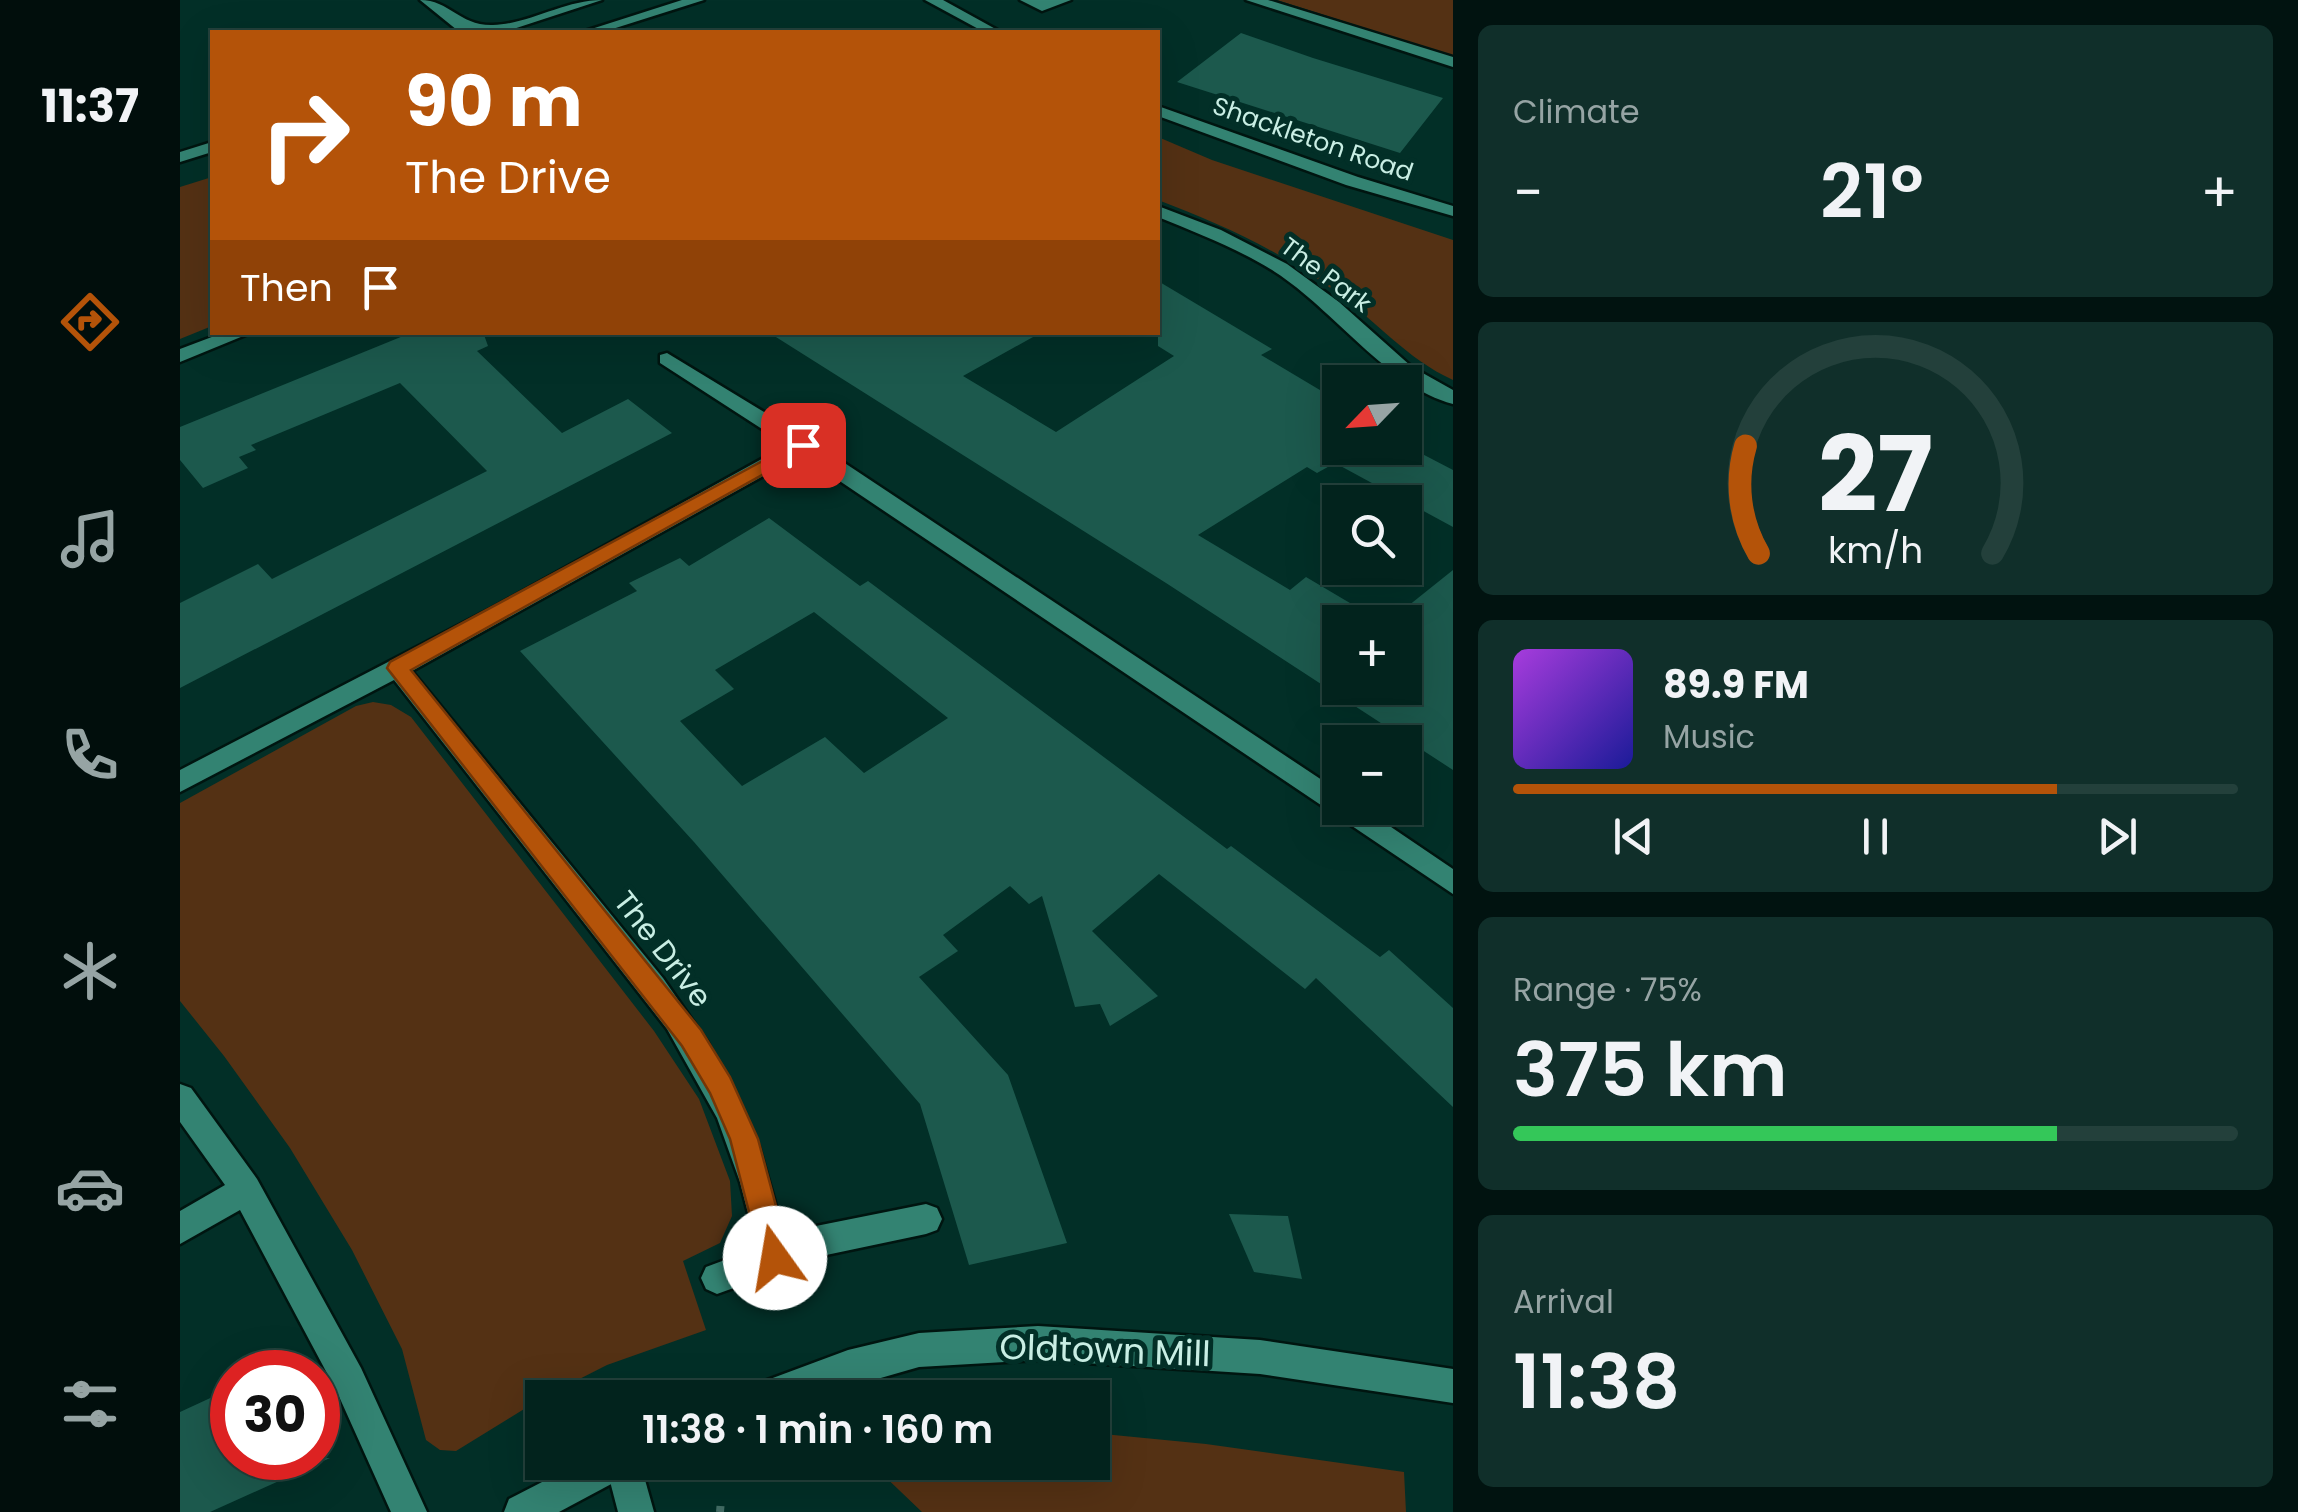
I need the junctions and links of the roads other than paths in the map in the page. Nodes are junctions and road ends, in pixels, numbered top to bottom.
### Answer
1 (427, 0) edge
2 (595, 0) edge
3 (697, 0) edge
4 (932, 0) edge
5 (1027, 0) edge
6 (1064, 0) edge
7 (1253, 0) edge
8 (596, 30) edge
9 (990, 30) edge
10 (1453, 62) edge
11 (1160, 111) edge
12 (210, 149) edge
13 (180, 157) edge
14 (1453, 211) edge
15 (1160, 212) edge
16 (236, 335) edge
17 (180, 356) edge
18 (667, 360) dead end
19 (1453, 398) edge
20 (803, 445) junction
21 (398, 668) junction
22 (180, 782) edge
23 (1322, 793) edge
24 (1369, 825) edge
25 (1453, 883) edge
26 (180, 1098) edge
27 (246, 1188) junction
28 (926, 1219) dead end
29 (180, 1229) edge
30 (775, 1258) junction
31 (717, 1278) dead end
32 (812, 1380) edge
33 (1453, 1386) edge
34 (585, 1480) edge
35 (626, 1480) edge
36 (409, 1512) edge
37 (522, 1512) edge
38 (636, 1512) edge

1 - 2 street
3 - 8 street
4 - 9 street
5 - 6 street
7 - 10 street
11 - 14 street, Shackleton Road
12 - 13 street
15 - 19 street, The Park
16 - 17 street
18 - 20 street
20 - 21 street
20 - 23 street
21 - 22 street
21 - 30 street, The Drive
24 - 25 street
26 - 27 street
27 - 29 street
27 - 36 street
28 - 30 street
30 - 31 street
32 - 33 street, Oldtown Mill
34 - 37 street
35 - 38 street

